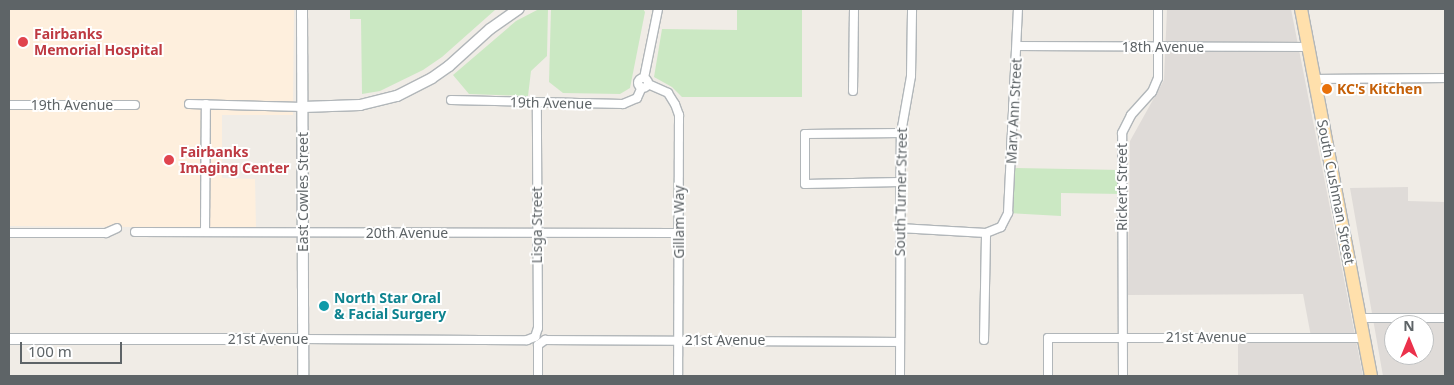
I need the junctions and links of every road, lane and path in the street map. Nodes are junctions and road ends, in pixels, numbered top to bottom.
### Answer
1 (302, 9) edge
2 (518, 9) edge
3 (658, 9) edge
4 (854, 9) edge
5 (912, 9) edge
6 (1018, 9) edge
7 (1158, 9) edge
8 (1300, 9) edge
9 (1018, 46) junction
10 (1159, 47) junction
11 (1308, 47) junction
12 (1445, 78) edge
13 (1314, 79) junction
14 (645, 83) junction
15 (853, 91) dead end
16 (451, 100) dead end
17 (189, 104) dead end
18 (206, 104) junction
19 (537, 104) junction
20 (9, 105) edge
21 (135, 105) dead end
22 (303, 107) junction
23 (901, 133) junction
24 (900, 182) junction
25 (117, 228) dead end
26 (899, 228) junction
27 (135, 232) dead end
28 (205, 232) junction
29 (303, 232) junction
30 (537, 233) junction
31 (679, 233) junction
32 (986, 233) junction
33 (9, 234) edge
34 (1360, 318) junction
35 (1445, 318) edge
36 (1122, 337) junction
37 (1364, 338) junction
38 (9, 339) edge
39 (303, 339) junction
40 (527, 340) joint
41 (678, 340) junction
42 (984, 340) dead end
43 (900, 342) junction
44 (303, 376) edge
45 (538, 376) edge
46 (678, 376) edge
47 (900, 376) edge
48 (1048, 376) edge
49 (1123, 376) edge
50 (1371, 376) edge

1 - 22 street, East Cowles Street
2 - 22 street
3 - 14 street
4 - 15 street
5 - 23 street, South Turner Street
6 - 9 street, Mary Ann Street
7 - 10 street, Rickert Street
8 - 11 main road, South Cushman Street
9 - 10 street, 18th Avenue
9 - 32 street, Mary Ann Street
10 - 11 street, 18th Avenue
10 - 36 street, Rickert Street
11 - 13 main road, South Cushman Street
12 - 13 street
13 - 34 main road, South Cushman Street
14 - 19 street, 19th Avenue
14 - 31 street, Gillam Way
16 - 19 street, 19th Avenue
17 - 18 street
18 - 22 street
18 - 28 street
19 - 30 street, Lisga Street
20 - 21 street, 19th Avenue
22 - 29 street, East Cowles Street
23 - 24 street, South Turner Street
23 - 24 street
24 - 26 street, South Turner Street
25 - 33 street
26 - 32 street
26 - 43 street, South Turner Street
27 - 28 street, 20th Avenue
28 - 29 street, 20th Avenue
29 - 30 street, 20th Avenue
29 - 39 street, East Cowles Street
30 - 31 street, 20th Avenue
30 - 40 street, Lisga Street
31 - 41 street, Gillam Way
32 - 42 street
34 - 35 street
34 - 37 main road, South Cushman Street
36 - 37 street, 21st Avenue
36 - 48 street, 21st Avenue
36 - 49 street, Rickert Street
37 - 50 main road, South Cushman Street
38 - 39 street, 21st Avenue
39 - 40 street, 21st Avenue
39 - 44 street, East Cowles Street
41 - 43 street, 21st Avenue
41 - 45 street, 21st Avenue
41 - 46 street, Gillam Way
43 - 47 street, South Turner Street

